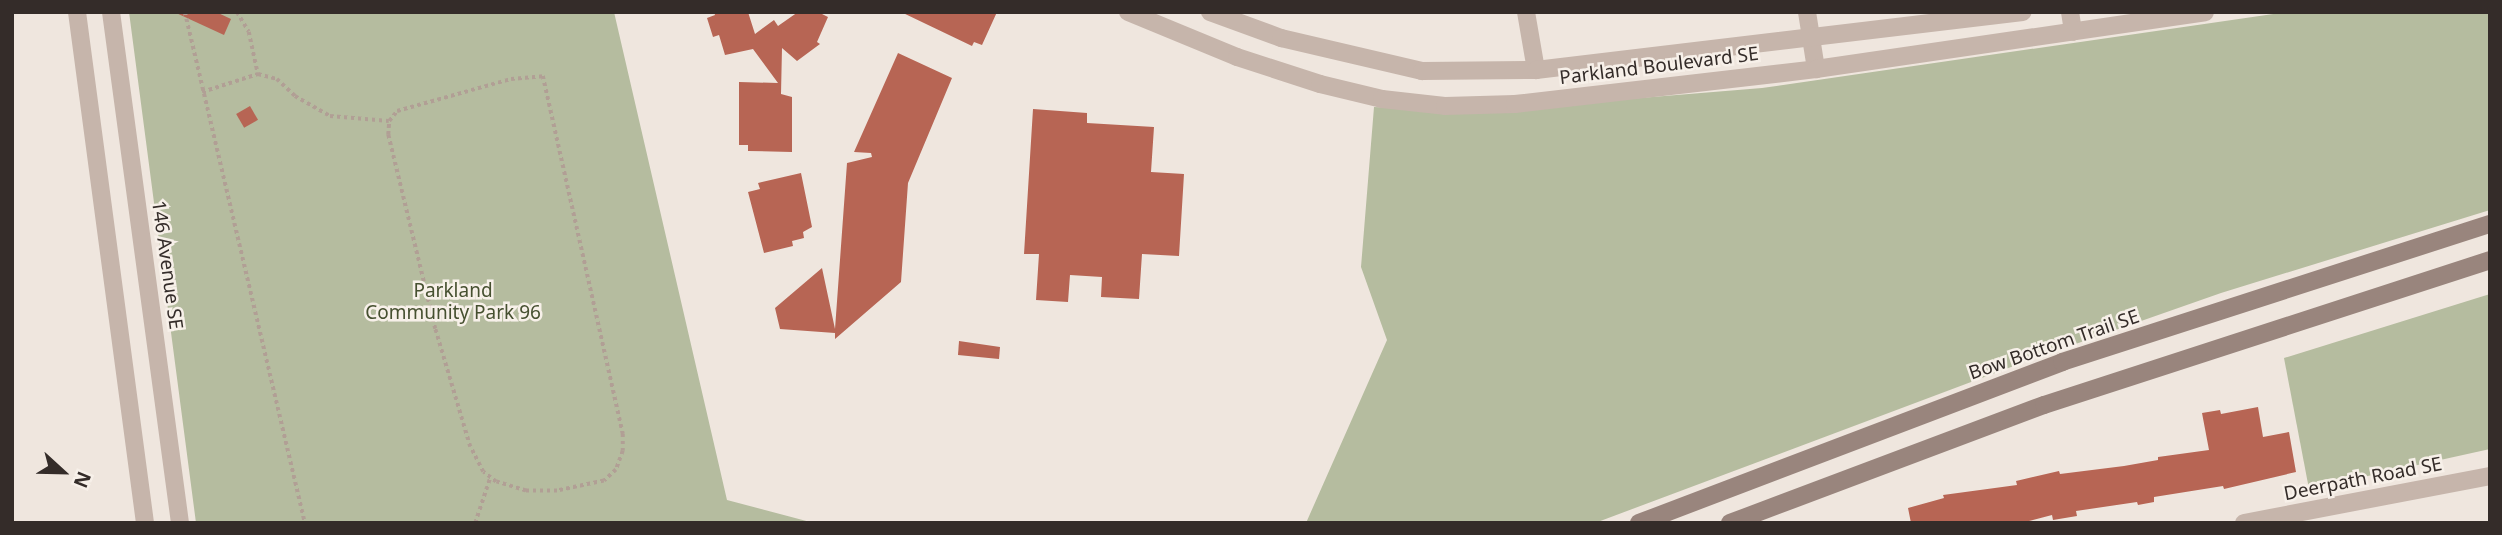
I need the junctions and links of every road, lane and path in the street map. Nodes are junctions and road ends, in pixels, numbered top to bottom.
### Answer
1 (77, 12) edge
2 (111, 12) edge
3 (185, 12) edge
4 (237, 12) edge
5 (1210, 12) edge
6 (1526, 12) edge
7 (1807, 12) edge
8 (2023, 12) edge
9 (2070, 12) edge
10 (2205, 12) edge
11 (1136, 14) edge
12 (2073, 32) junction
13 (1812, 38) junction
14 (1816, 69) junction
15 (1536, 70) junction
16 (258, 75) junction
17 (202, 92) junction
18 (389, 121) junction
19 (2490, 224) edge
20 (2490, 260) edge
21 (2490, 476) edge
22 (490, 478) junction
23 (145, 523) edge
24 (180, 523) edge
25 (305, 523) edge
26 (475, 523) edge
27 (1639, 523) edge
28 (1730, 523) edge
29 (2244, 523) edge

1 - 23 street
2 - 24 street, 146 Avenue SE
3 - 17 path
4 - 16 path
5 - 15 street, Parkland Boulevard SE
6 - 15 street
7 - 13 street
8 - 13 street, Parkland Boulevard SE
9 - 12 street
10 - 12 street, Parkland Boulevard SE
11 - 14 street, Parkland Boulevard SE
12 - 14 street, Parkland Boulevard SE
13 - 14 street
13 - 15 street, Parkland Boulevard SE
16 - 17 path
16 - 18 path
17 - 25 path
18 - 22 path
18 - 22 path
19 - 27 main road, Bow Bottom Trail SE
20 - 28 main road
21 - 29 street, Deerpath Road SE
22 - 26 path

